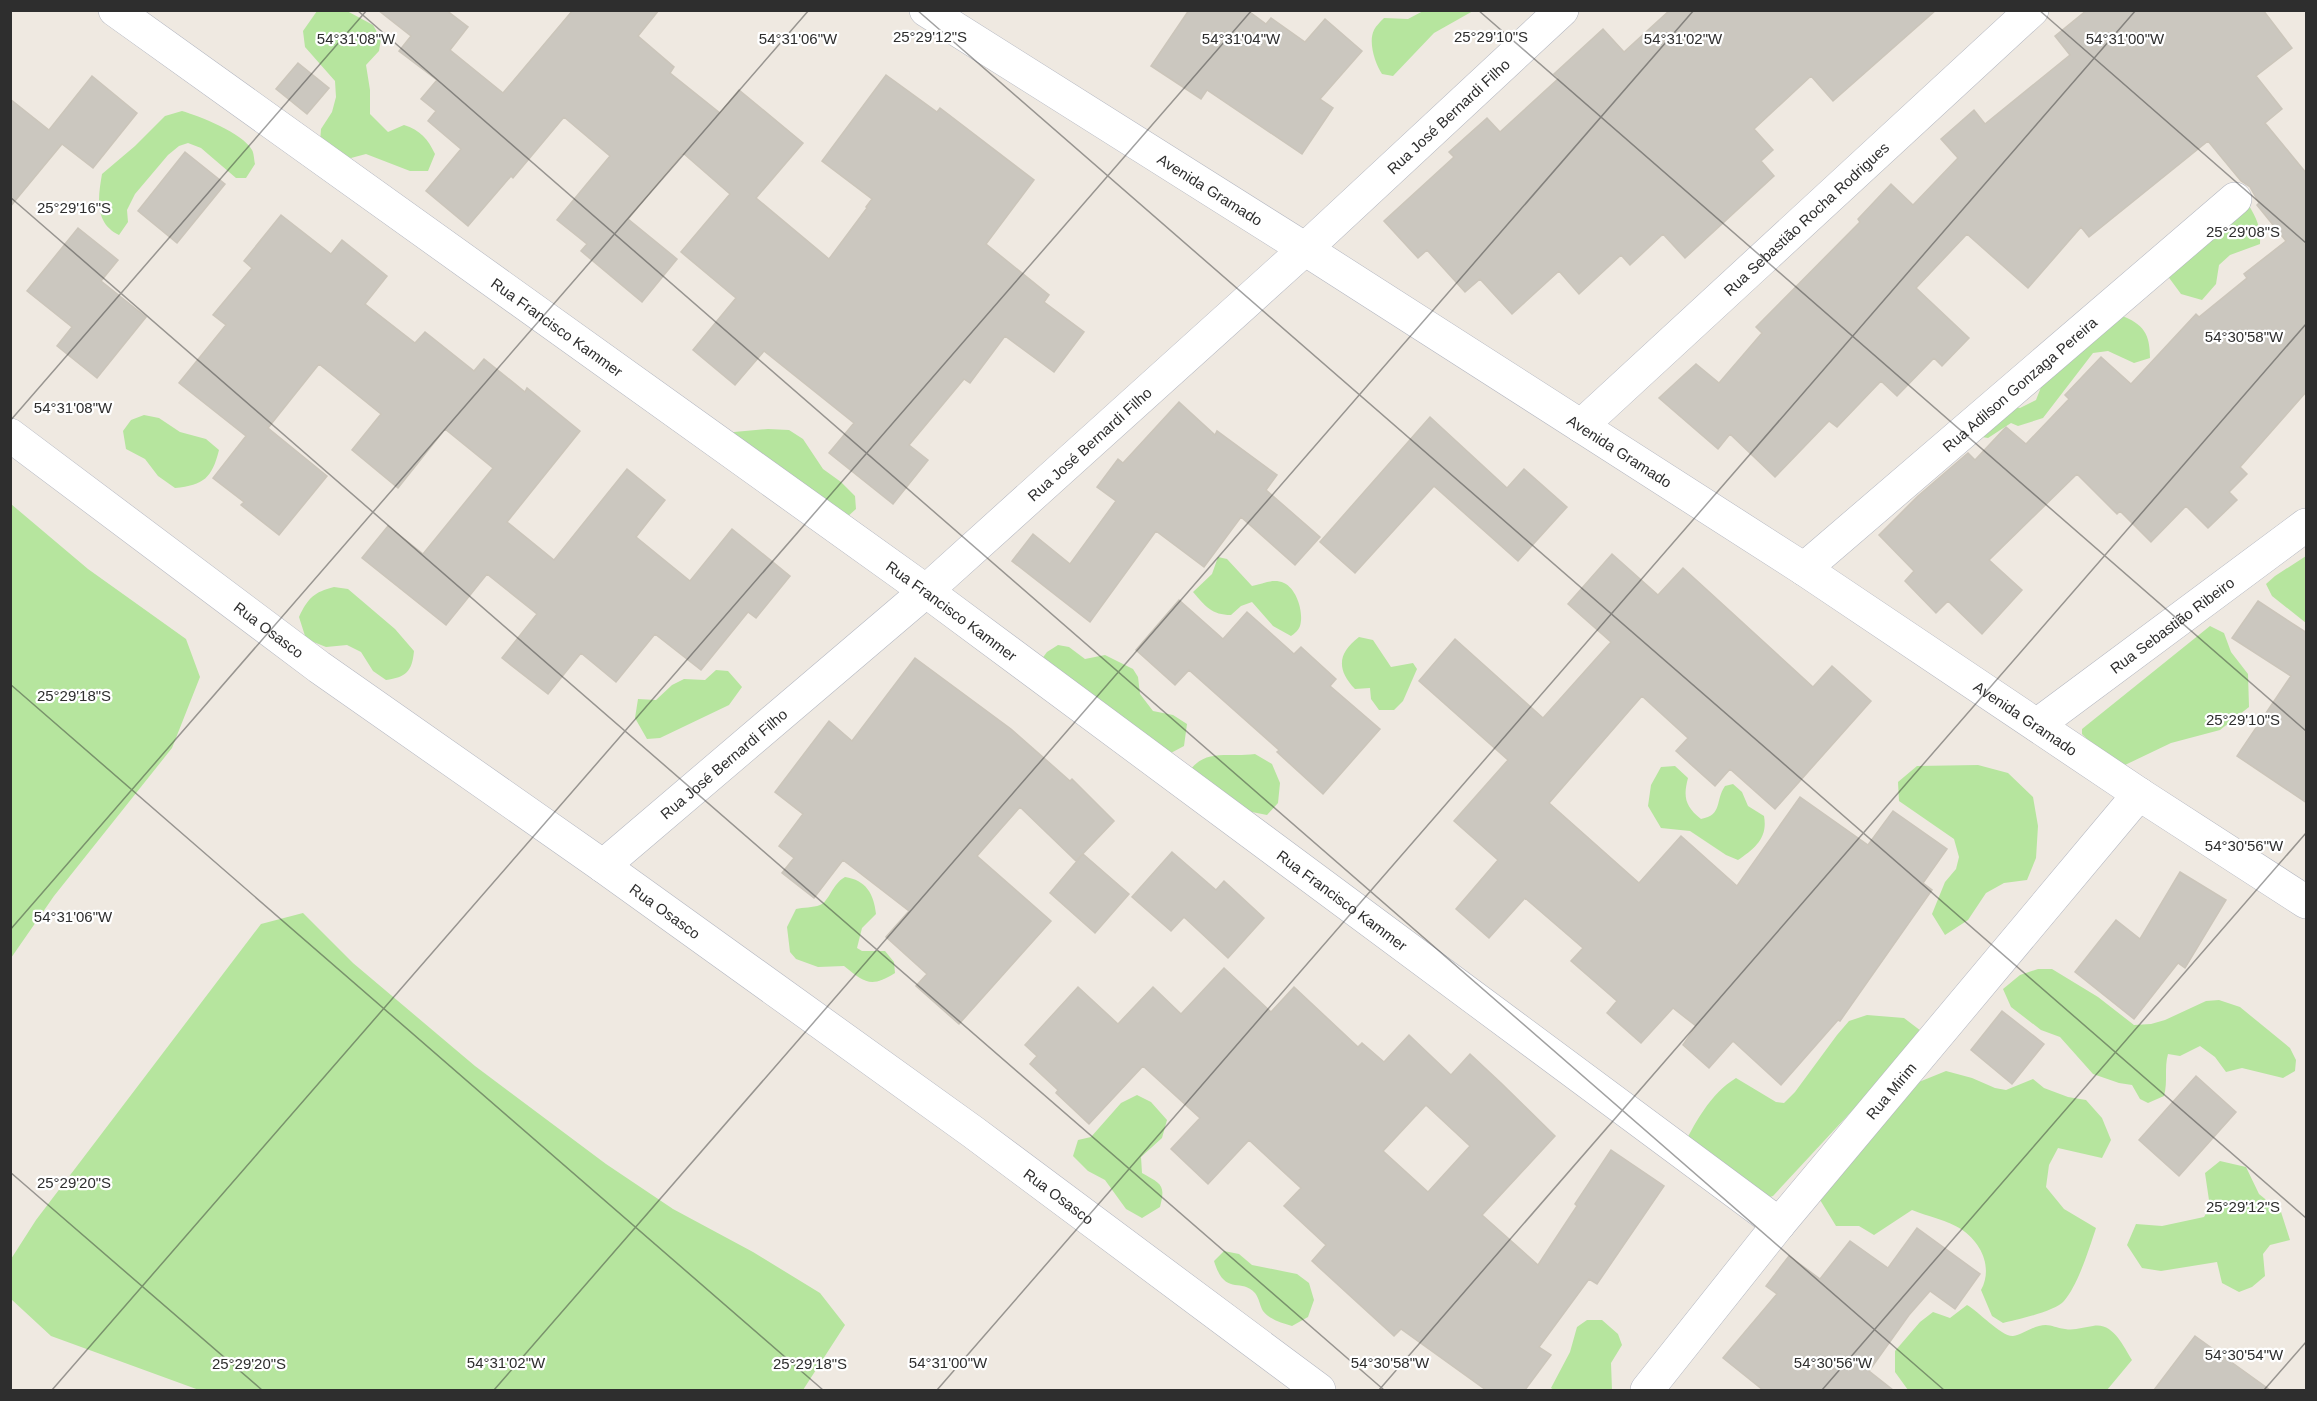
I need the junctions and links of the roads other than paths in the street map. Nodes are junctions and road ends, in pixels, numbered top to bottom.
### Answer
1 (116, 10) edge
2 (926, 10) edge
3 (1562, 10) edge
4 (2032, 10) edge
5 (2235, 199) dead end
6 (1305, 249) junction
7 (1581, 426) junction
8 (10, 435) edge
9 (2307, 525) edge
10 (1804, 569) junction
11 (926, 591) junction
12 (2037, 725) junction
13 (2139, 794) junction
14 (603, 866) junction
15 (2307, 902) edge
16 (1779, 1224) junction
17 (1319, 1390) edge
18 (1647, 1390) edge

1 - 11 street, Rua Francisco Kammer
2 - 6 street, Avenida Gramado
3 - 6 street, Rua José Bernardi Filho
4 - 7 street, Rua Sebastião Rocha Rodrigues
5 - 10 street, Rua Adilson Gonzaga Pereira
6 - 7 street, Avenida Gramado
6 - 11 street, Rua José Bernardi Filho
7 - 10 street, Avenida Gramado
8 - 14 street, Rua Osasco
9 - 12 street, Rua Sebastião Ribeiro
10 - 12 street, Avenida Gramado
11 - 14 street, Rua José Bernardi Filho
11 - 16 street, Rua Francisco Kammer
12 - 13 street, Avenida Gramado
13 - 15 street, Avenida Gramado
13 - 16 street, Rua Mirim
14 - 17 street, Rua Osasco
16 - 18 street, Rua Mirim

